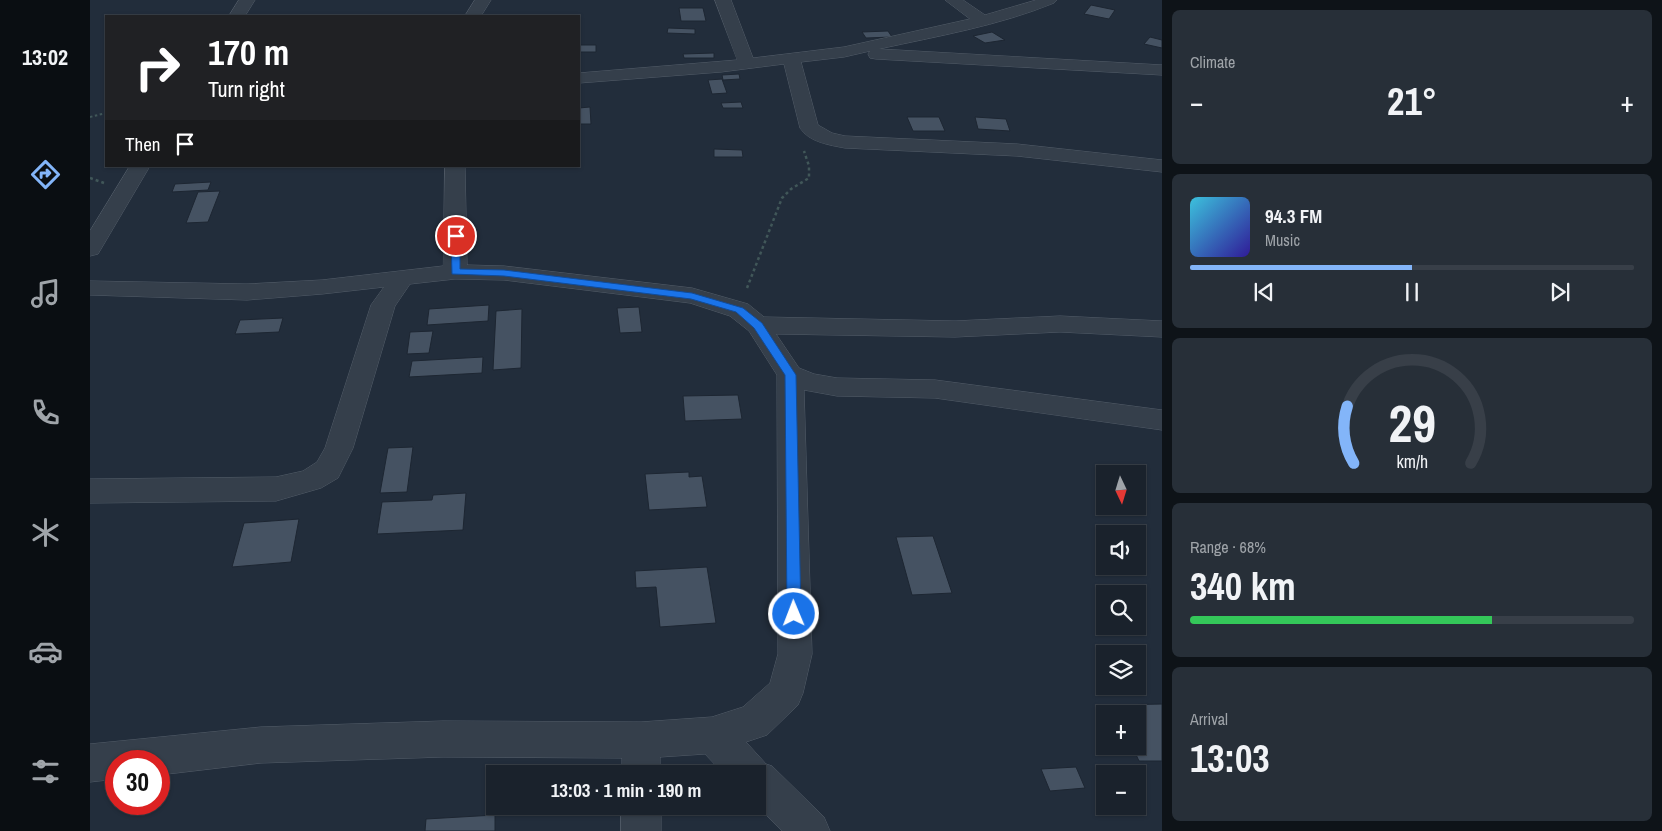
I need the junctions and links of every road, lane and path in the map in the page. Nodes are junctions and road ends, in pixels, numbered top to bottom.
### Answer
1 (247, 0) edge
2 (483, 0) edge
3 (722, 0) edge
4 (953, 0) edge
5 (1049, 0) edge
6 (238, 15) edge
7 (474, 15) edge
8 (983, 21) junction
9 (844, 52) junction
10 (791, 58) junction
11 (747, 64) junction
12 (1162, 70) edge
13 (580, 78) edge
14 (105, 113) edge
15 (90, 117) edge
16 (809, 128) junction
17 (1162, 166) edge
18 (139, 167) edge
19 (455, 167) edge
20 (90, 249) edge
21 (455, 272) junction
22 (403, 278) junction
23 (90, 288) edge
24 (739, 310) junction
25 (758, 325) junction
26 (1162, 329) edge
27 (790, 375) junction
28 (1162, 420) edge
29 (90, 491) edge
30 (712, 735) junction
31 (641, 757) edge
32 (92, 764) edge
33 (742, 765) edge
34 (766, 788) edge
35 (641, 815) edge
36 (641, 831) edge
37 (810, 831) edge

1 - 6 street
2 - 7 street
3 - 11 street
4 - 8 street
5 - 8 street
8 - 9 street
9 - 10 street
9 - 12 street
10 - 11 street
10 - 16 street
11 - 13 street
14 - 15 path
16 - 17 street
16 - 24 path
18 - 20 street
19 - 21 street
21 - 22 street
21 - 24 street
22 - 23 street
22 - 29 street
24 - 25 street
25 - 26 street
25 - 27 street
27 - 28 street
27 - 30 street
30 - 31 street
30 - 33 street
31 - 32 street
34 - 37 street
35 - 36 street

